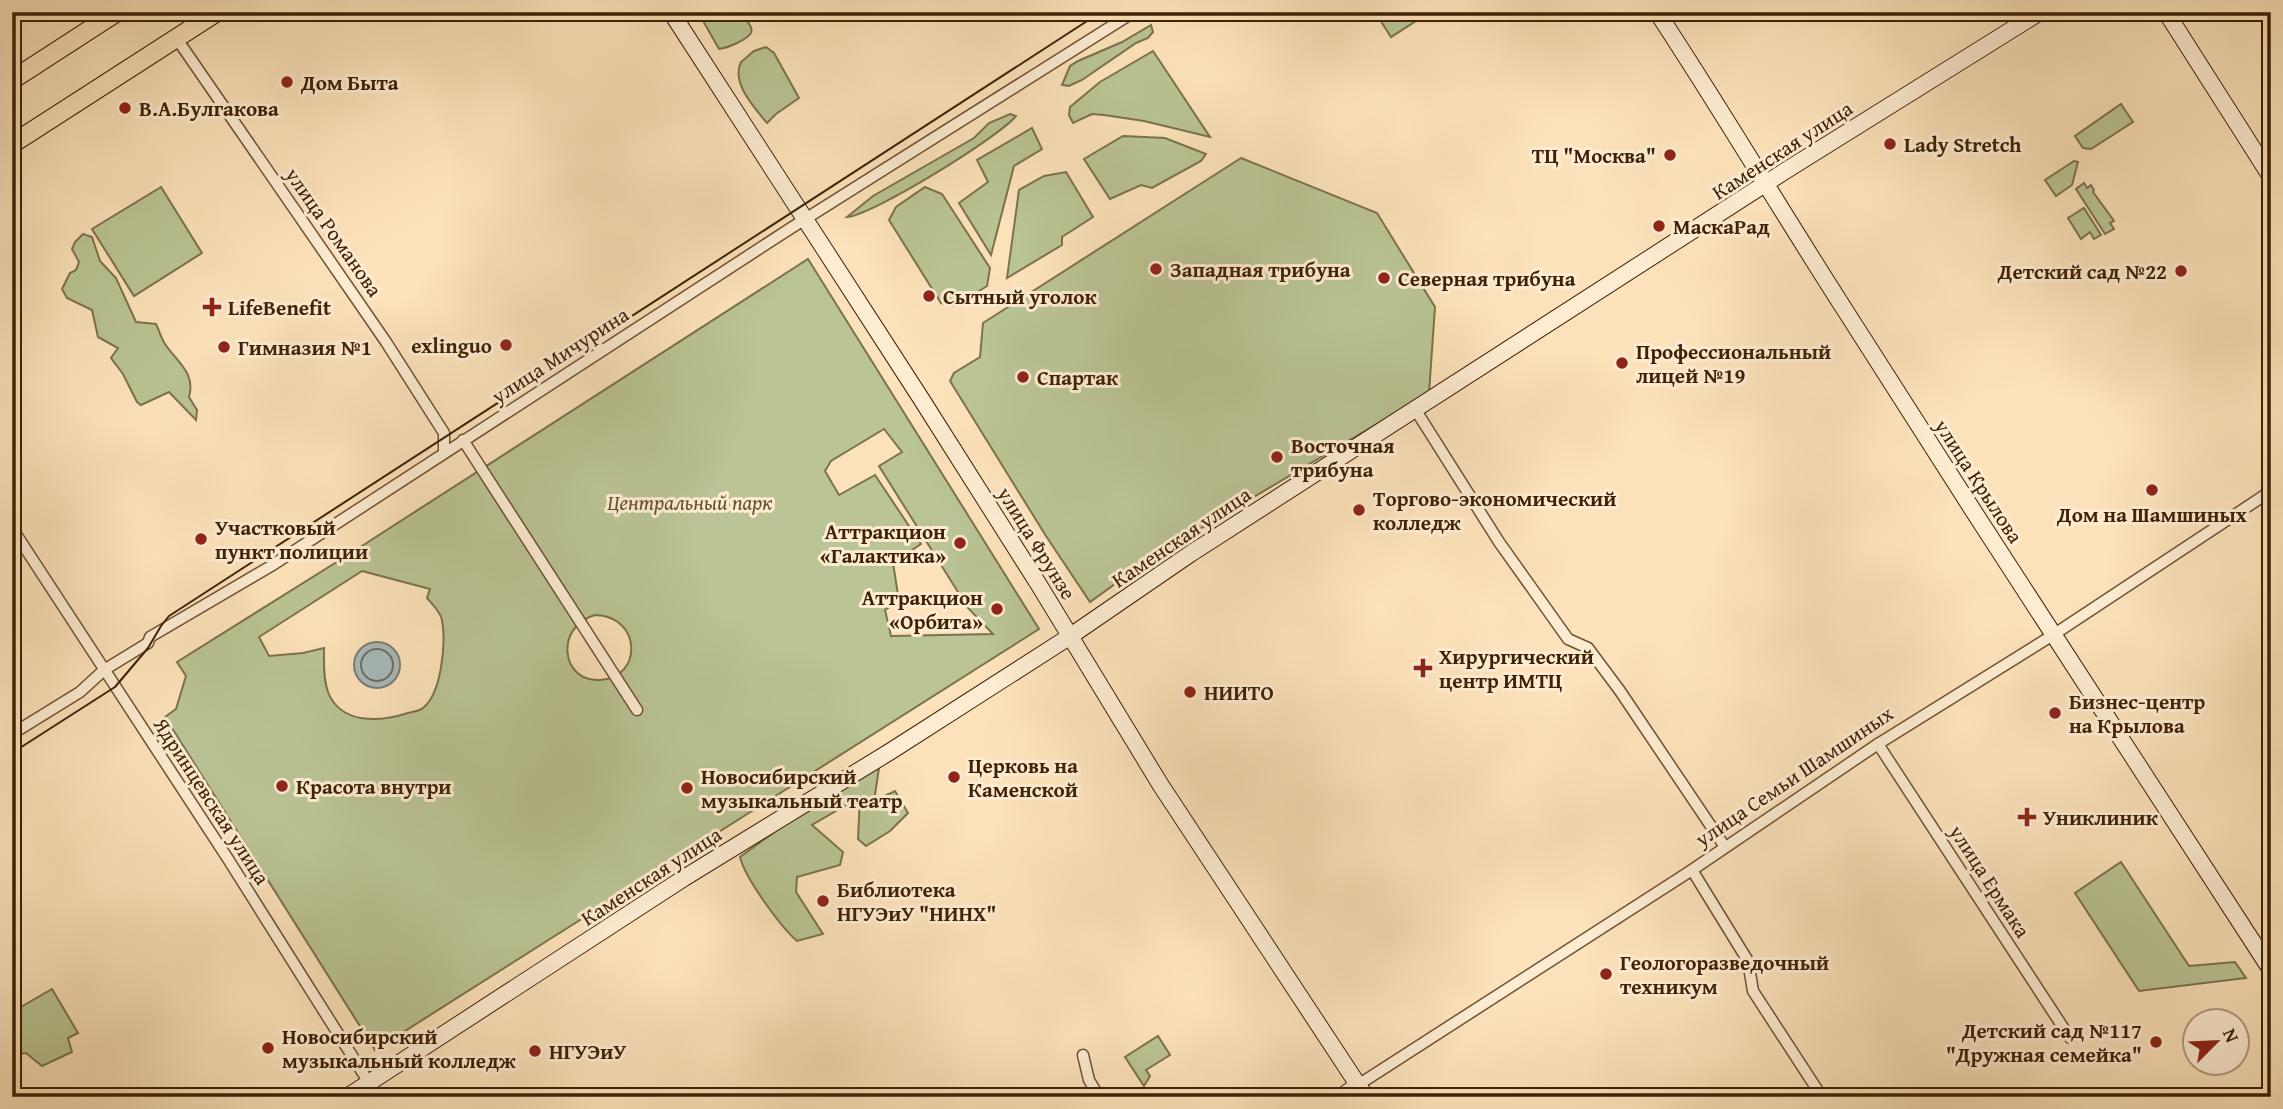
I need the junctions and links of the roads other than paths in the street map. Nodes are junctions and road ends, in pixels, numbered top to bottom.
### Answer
1 (117, 12) edge
2 (217, 12) edge
3 (671, 12) edge
4 (1134, 12) edge
5 (1657, 12) edge
6 (2040, 12) edge
7 (2166, 12) edge
8 (177, 39) junction
9 (12, 80) edge
10 (12, 144) edge
11 (2271, 177) edge
12 (1765, 185) junction
13 (805, 220) junction
14 (1415, 409) junction
15 (463, 440) junction
16 (444, 453) junction
17 (2271, 491) edge
18 (12, 528) edge
19 (2053, 635) junction
20 (1069, 637) junction
21 (104, 670) junction
22 (636, 710) dead end
23 (12, 734) edge
24 (1878, 744) junction
25 (1725, 847) junction
26 (1692, 870) junction
27 (2271, 970) edge
28 (2070, 1038) dead end
29 (1083, 1055) dead end
30 (369, 1082) junction
31 (1362, 1091) edge
32 (346, 1097) edge
33 (378, 1097) edge
34 (1099, 1097) edge
35 (1340, 1097) edge
36 (1822, 1097) edge

1 - 9 main road
2 - 8 main road
3 - 13 street, улица Фрунзе
4 - 13 street, улица Мичурина
5 - 12 street, улица Крылова
6 - 12 street, Каменская улица
7 - 11 street
8 - 10 main road
8 - 16 street, улица Романова
12 - 14 street, Каменская улица
12 - 19 street, улица Крылова
13 - 15 street, улица Мичурина
13 - 20 street, улица Фрунзе
14 - 20 street, Каменская улица
14 - 25 street
15 - 16 street, улица Мичурина
15 - 22 street
16 - 21 street, улица Мичурина
17 - 19 street, улица Семьи Шамшиных
18 - 21 street, Ядринцевская улица
19 - 24 street, улица Семьи Шамшиных
19 - 27 street, улица Крылова
20 - 30 street, Каменская улица
20 - 31 street, улица Фрунзе
21 - 23 street, улица Мичурина
21 - 30 street, Ядринцевская улица
24 - 25 street, улица Семьи Шамшиных
24 - 28 street, улица Ермака
25 - 26 street, улица Семьи Шамшиных
26 - 31 street, улица Семьи Шамшиных
26 - 36 street
29 - 34 street
30 - 32 street, Каменская улица
30 - 33 street, Ядринцевская улица
31 - 35 street, улица Семьи Шамшиных

